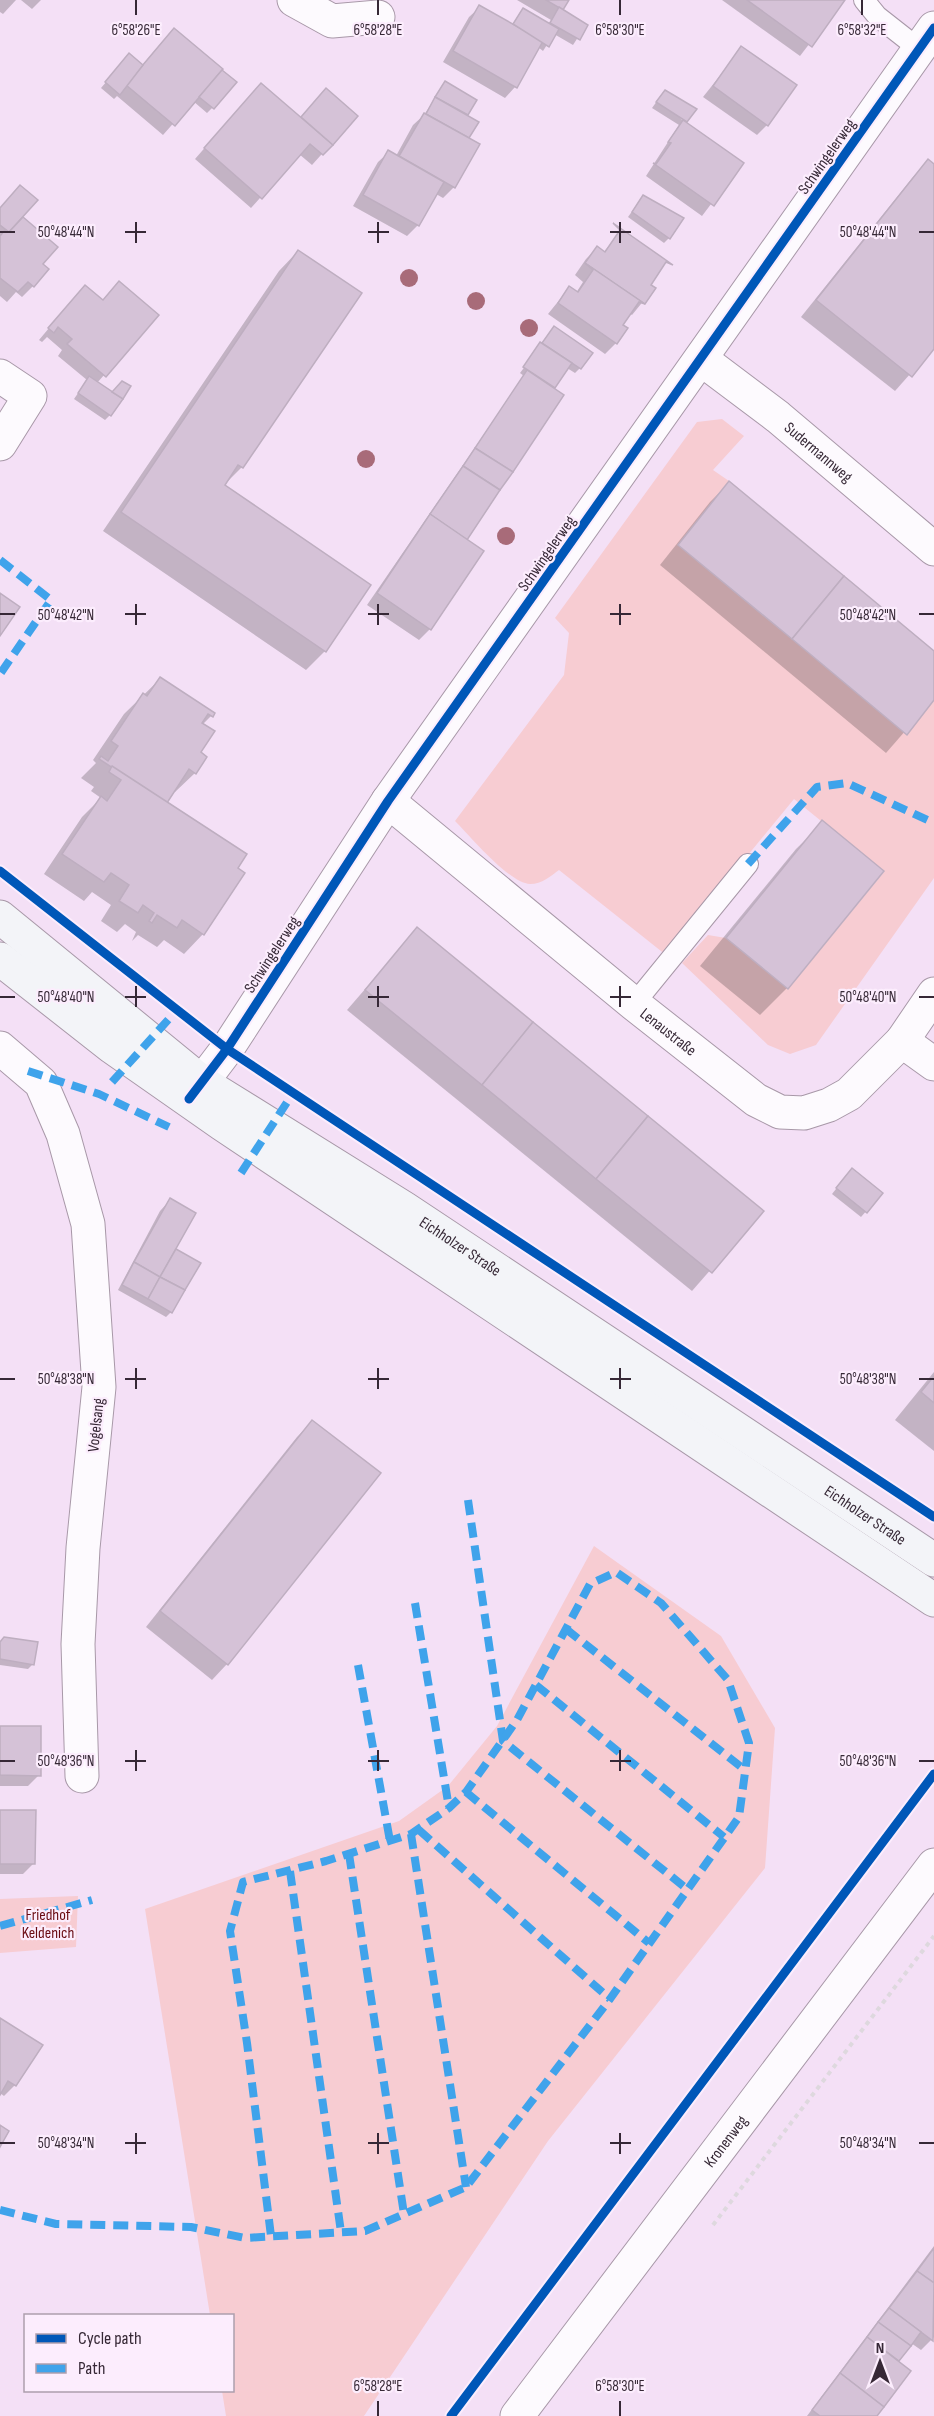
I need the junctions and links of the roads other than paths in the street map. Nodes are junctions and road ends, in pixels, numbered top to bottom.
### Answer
1 (294, 0) edge
2 (864, 0) edge
3 (378, 17) dead end
4 (927, 39) edge
5 (701, 359) junction
6 (0, 376) edge
7 (0, 444) edge
8 (934, 549) edge
9 (388, 801) junction
10 (748, 864) dead end
11 (0, 917) edge
12 (0, 958) edge
13 (934, 994) edge
14 (634, 1004) junction
15 (902, 1041) junction
16 (0, 1048) edge
17 (934, 1064) edge
18 (196, 1091) junction
19 (934, 1560) edge
20 (934, 1600) edge
21 (82, 1776) dead end
22 (934, 1865) edge
23 (517, 2416) edge

1 - 3 street
2 - 4 lane
4 - 5 street, Schwingelerweg
5 - 8 street, Sudermannweg
5 - 9 street, Schwingelerweg
6 - 7 street
9 - 14 street, Lenaustraße
9 - 18 street, Schwingelerweg
10 - 14 lane
11 - 18 main road, Eichholzer Straße
12 - 18 main road, Eichholzer Straße
13 - 15 street, Lenaustraße
14 - 15 street, Lenaustraße
15 - 17 street
16 - 21 street, Vogelsang
18 - 19 main road, Eichholzer Straße
18 - 20 main road, Eichholzer Straße
22 - 23 street, Kronenweg

